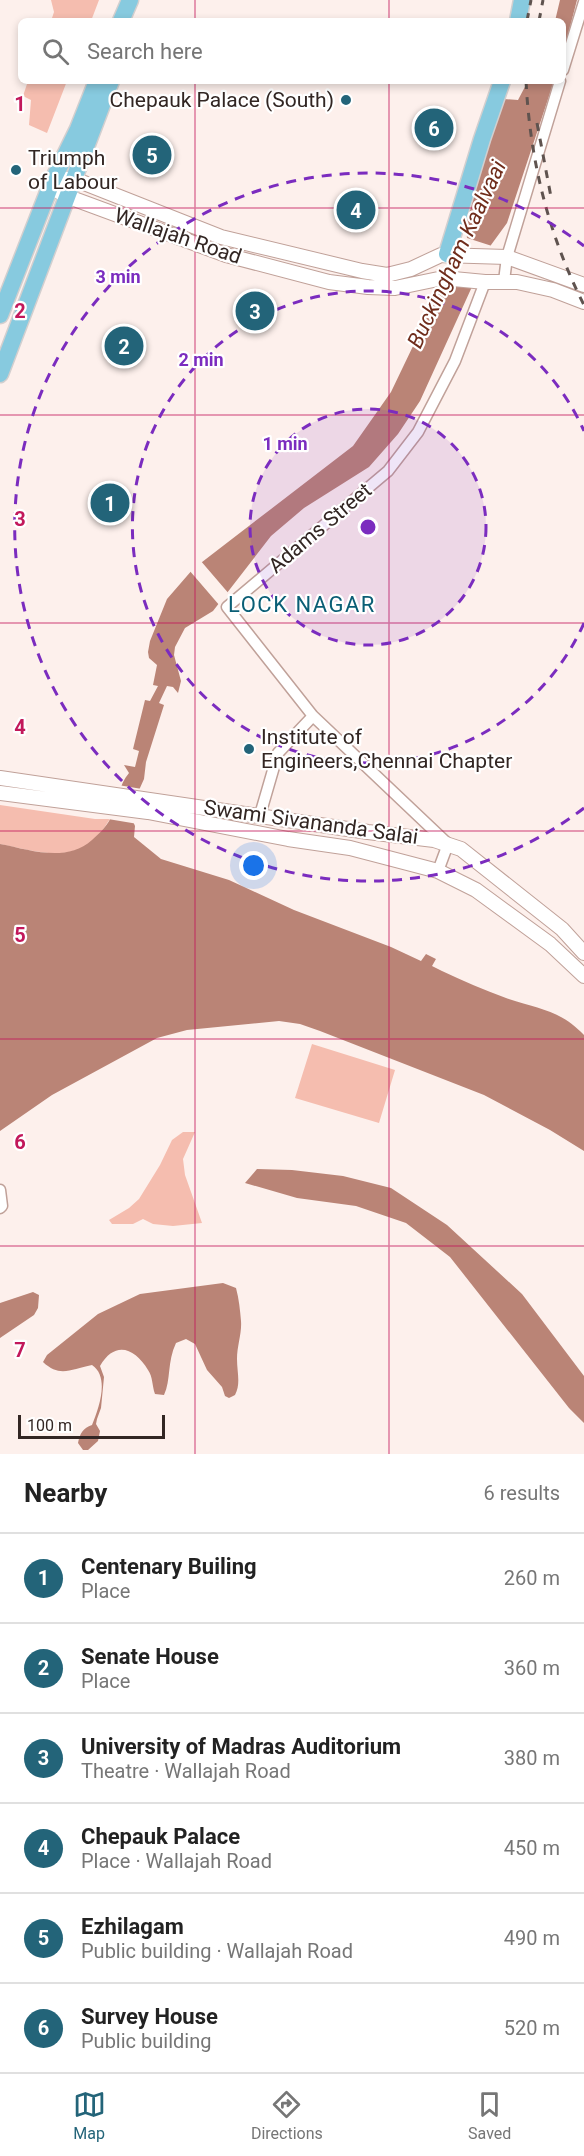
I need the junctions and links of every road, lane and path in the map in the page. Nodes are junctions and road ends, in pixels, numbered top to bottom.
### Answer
1 (130, 0) edge
2 (142, 0) edge
3 (522, 0) edge
4 (584, 2) edge
5 (122, 18) edge
6 (135, 18) edge
7 (519, 18) edge
8 (566, 60) edge
9 (96, 84) edge
10 (110, 84) edge
11 (501, 84) edge
12 (559, 84) edge
13 (74, 179) junction
14 (51, 182) junction
15 (66, 196) junction
16 (450, 254) junction
17 (507, 257) junction
18 (504, 281) junction
19 (485, 282) junction
20 (584, 285) edge
21 (584, 302) edge
22 (0, 315) edge
23 (0, 374) edge
24 (313, 716) junction
25 (0, 778) edge
26 (0, 793) edge
27 (111, 800) junction
28 (149, 806) junction
29 (260, 815) junction
30 (448, 844) junction
31 (438, 871) junction
32 (584, 953) edge
33 (584, 976) edge
34 (0, 1190) edge
35 (0, 1208) edge

1 - 5 main road
2 - 6 main road
3 - 7 main road
4 - 8 street
9 - 14 main road
10 - 13 main road
11 - 16 main road
12 - 17 street
13 - 14 street, Wallajah Road
13 - 15 main road
13 - 16 street, Wallajah Road
14 - 15 street, Wallajah Road
14 - 22 main road
15 - 19 street, Wallajah Road
15 - 23 main road
16 - 17 street
17 - 18 street
17 - 20 street
18 - 19 street
18 - 21 street
19 - 24 street, Adams Street
24 - 29 street
24 - 30 street, Adams Street
25 - 27 street, Swami Sivananda Salai
26 - 27 street, Swami Sivananda Salai
27 - 28 street, Swami Sivananda Salai
28 - 29 street, Swami Sivananda Salai
28 - 31 street, Swami Sivananda Salai
29 - 30 street, Swami Sivananda Salai
30 - 31 street
30 - 32 street, Swami Sivananda Salai
31 - 33 street, Swami Sivananda Salai
34 - 35 street

